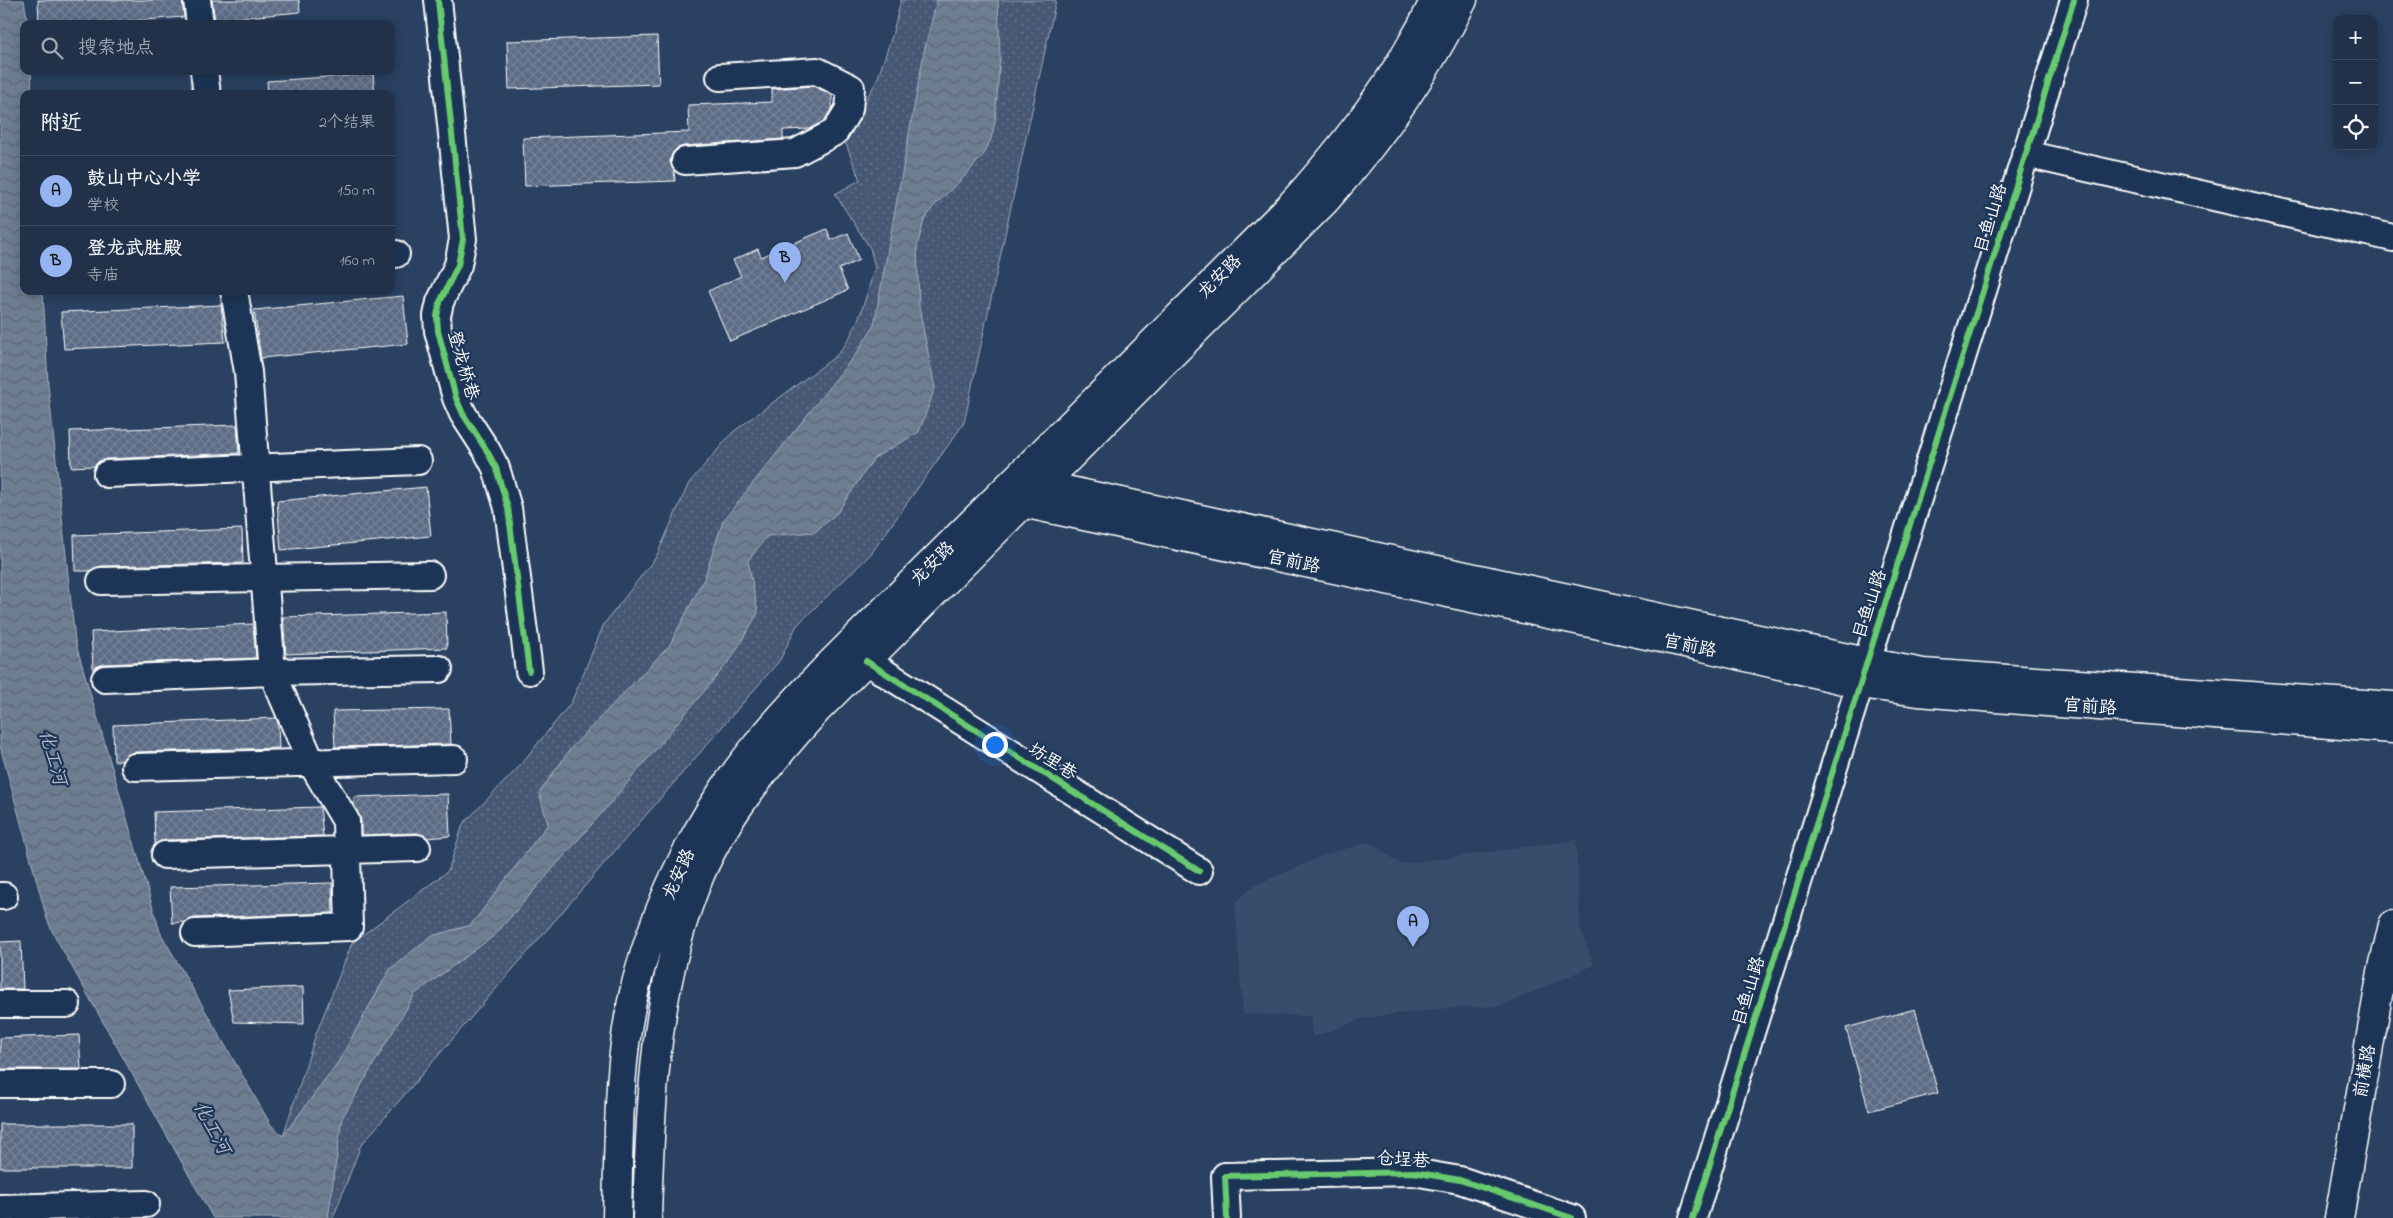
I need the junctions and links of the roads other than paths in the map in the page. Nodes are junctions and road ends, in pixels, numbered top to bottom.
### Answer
1 (197, 0) edge
2 (438, 0) edge
3 (1435, 0) edge
4 (1463, 0) edge
5 (2074, 0) edge
6 (200, 20) edge
7 (204, 75) edge
8 (720, 76) dead end
9 (206, 90) edge
10 (2025, 154) junction
11 (685, 161) dead end
12 (2393, 238) edge
13 (235, 295) edge
14 (418, 461) dead end
15 (255, 468) junction
16 (107, 474) dead end
17 (1019, 491) junction
18 (430, 575) dead end
19 (265, 578) junction
20 (101, 581) dead end
21 (866, 661) junction
22 (439, 669) dead end
23 (529, 671) dead end
24 (272, 672) junction
25 (1863, 673) junction
26 (105, 679) dead end
27 (2393, 706) edge
28 (2393, 729) edge
29 (454, 758) dead end
30 (312, 764) junction
31 (135, 768) dead end
32 (417, 848) dead end
33 (347, 850) junction
34 (165, 855) dead end
35 (1199, 871) dead end
36 (2393, 925) edge
37 (195, 933) dead end
38 (0, 1004) edge
39 (67, 1004) dead end
40 (0, 1084) edge
41 (110, 1084) dead end
42 (146, 1204) dead end
43 (0, 1208) edge
44 (617, 1218) edge
45 (647, 1218) edge
46 (1226, 1218) edge
47 (1572, 1218) edge
48 (1694, 1218) edge
49 (2339, 1218) edge

1 - 6 street
2 - 23 street, 登龙桥巷
3 - 17 main road, 龙安路
4 - 17 main road, 龙安路
5 - 10 street, 目鱼山路
7 - 9 street
8 - 11 street
10 - 12 street
10 - 25 street, 目鱼山路
13 - 15 street
14 - 15 street
15 - 16 street
15 - 19 street
17 - 21 main road, 龙安路
17 - 25 main road, 官前路
17 - 44 main road, 龙安路
18 - 19 street
19 - 20 street
19 - 24 street
21 - 35 street, 坊里巷
21 - 45 main road, 龙安路
22 - 24 street
24 - 26 street
24 - 30 street
25 - 27 main road, 官前路
25 - 28 main road, 官前路
25 - 48 street, 目鱼山路
29 - 30 street
30 - 31 street
30 - 33 street
32 - 33 street
33 - 34 street
33 - 37 street
36 - 49 main road, 前横路
38 - 39 street
40 - 41 street
42 - 43 street
46 - 47 street, 仓埕巷

